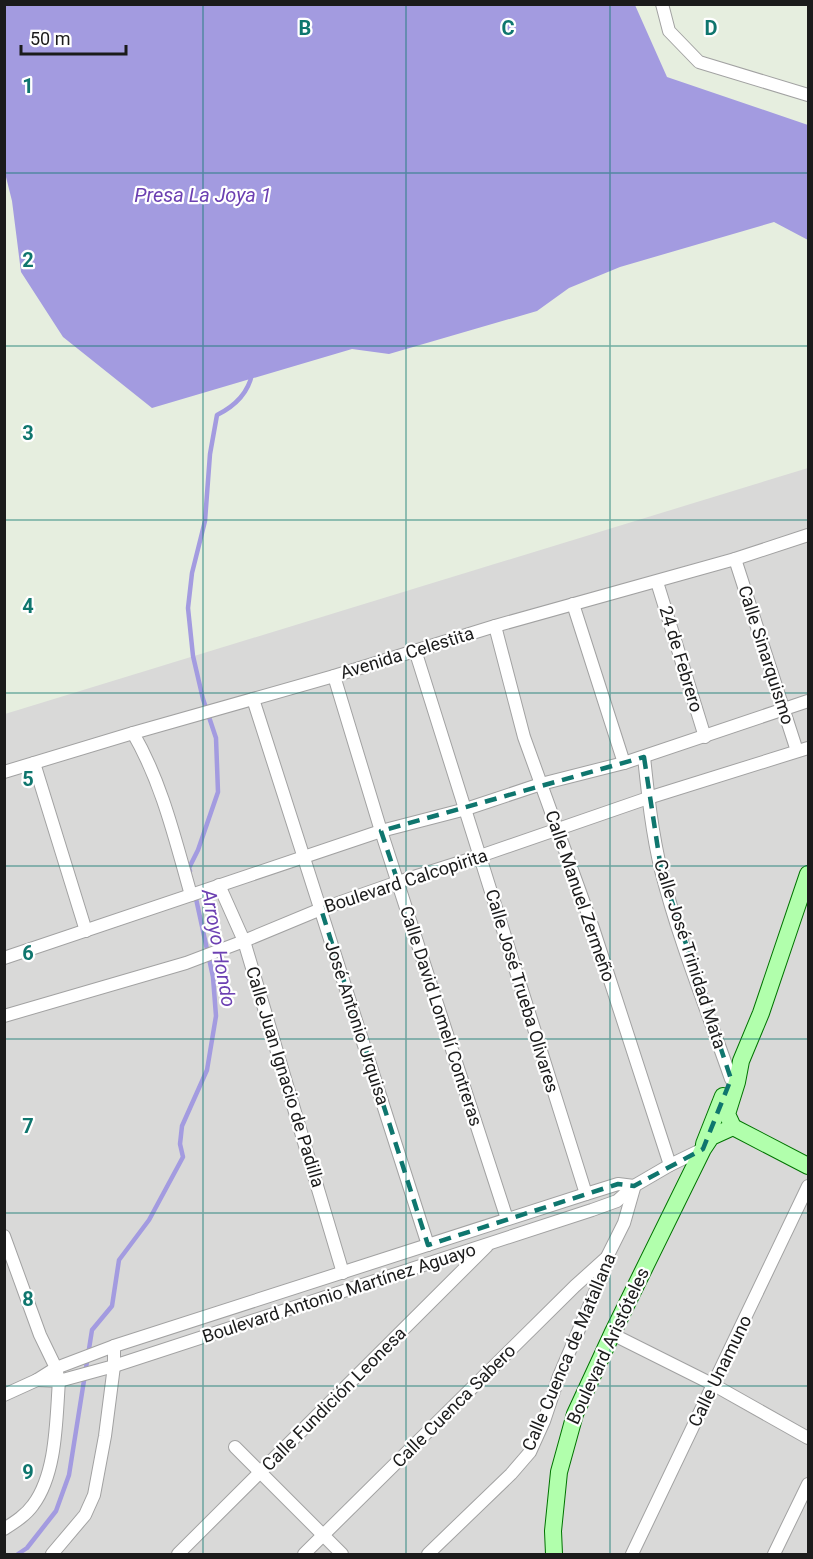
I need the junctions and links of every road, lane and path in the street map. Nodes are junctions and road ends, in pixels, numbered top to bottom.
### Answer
1 (662, 4) edge
2 (808, 95) edge
3 (808, 535) edge
4 (735, 559) junction
5 (657, 582) junction
6 (573, 604) junction
7 (495, 626) junction
8 (415, 650) junction
9 (334, 675) junction
10 (254, 699) junction
11 (808, 701) edge
12 (784, 709) junction
13 (133, 733) junction
14 (705, 737) junction
15 (803, 750) edge
16 (644, 757) junction
17 (34, 763) junction
18 (624, 763) junction
19 (4, 772) edge
20 (542, 784) junction
21 (648, 798) junction
22 (466, 808) junction
23 (557, 830) junction
24 (381, 831) junction
25 (480, 856) junction
26 (303, 858) junction
27 (808, 874) edge
28 (398, 882) junction
29 (213, 887) junction
30 (193, 895) junction
31 (321, 909) junction
32 (86, 932) junction
33 (244, 941) junction
34 (4, 958) edge
35 (4, 1016) edge
36 (741, 1061) junction
37 (731, 1079) junction
38 (733, 1127) junction
39 (703, 1149) junction
40 (670, 1165) junction
41 (808, 1166) edge
42 (634, 1186) junction
43 (808, 1186) edge
44 (586, 1194) junction
45 (507, 1219) junction
46 (4, 1236) edge
47 (490, 1244) junction
48 (428, 1245) junction
49 (606, 1259) junction
50 (343, 1273) junction
51 (612, 1334) junction
52 (114, 1346) junction
53 (114, 1366) junction
54 (56, 1368) junction
55 (37, 1380) junction
56 (58, 1381) junction
57 (714, 1385) junction
58 (4, 1395) edge
59 (808, 1438) edge
60 (235, 1447) dead end
61 (261, 1472) junction
62 (808, 1484) edge
63 (4, 1529) edge
64 (323, 1536) junction
65 (52, 1554) edge
66 (178, 1554) edge
67 (304, 1554) edge
68 (342, 1554) edge
69 (428, 1554) edge
70 (554, 1554) edge
71 (632, 1554) edge
72 (774, 1554) edge

1 - 2 street
3 - 4 street, Avenida Celestita
4 - 5 street, Avenida Celestita
4 - 12 street, Calle Sinarquismo
5 - 6 street, Avenida Celestita
5 - 14 street, 24 de Febrero
6 - 7 street, Avenida Celestita
6 - 18 street
7 - 8 street, Avenida Celestita
7 - 20 street, Calle Manuel Zermeño
8 - 9 street, Avenida Celestita
8 - 22 street, Calle José Trueba Olivares
9 - 10 street, Avenida Celestita
9 - 24 street, Calle David Lomelí Contreras
10 - 13 street, Avenida Celestita
10 - 26 street, José Antonio Urquisa
11 - 12 street
12 - 14 street
12 - 15 street, Calle Sinarquismo
13 - 17 street, Avenida Celestita
13 - 30 street
14 - 16 street
15 - 21 street, Boulevard Calcopirita
16 - 18 street
16 - 21 street, Calle José Trinidad Mata
17 - 19 street, Avenida Celestita
17 - 32 street
18 - 20 street
20 - 22 street
20 - 23 street, Calle Manuel Zermeño
21 - 23 street, Boulevard Calcopirita
21 - 37 street, Calle José Trinidad Mata
22 - 24 street
22 - 25 street, Calle José Trueba Olivares
23 - 25 street, Boulevard Calcopirita
23 - 40 street, Calle Manuel Zermeño
24 - 26 street
24 - 28 street, Calle David Lomelí Contreras
25 - 28 street, Boulevard Calcopirita
25 - 44 street, Calle José Trueba Olivares
26 - 29 street
26 - 31 street, José Antonio Urquisa
27 - 36 street, Boulevard Aristóteles
28 - 31 street, Boulevard Calcopirita
28 - 45 street, Calle David Lomelí Contreras
29 - 30 street
29 - 33 street, Calle Juan Ignacio de Padilla
30 - 32 street
31 - 33 street, Boulevard Calcopirita
31 - 48 street, José Antonio Urquisa
32 - 34 street
33 - 35 street, Boulevard Calcopirita
33 - 50 street, Calle Juan Ignacio de Padilla
36 - 37 street, Boulevard Aristóteles
36 - 38 street, Boulevard Aristóteles
37 - 39 street, Boulevard Aristóteles
38 - 39 street, Boulevard Aristóteles
38 - 41 street
39 - 40 street, Boulevard Antonio Martínez Aguayo
39 - 51 street, Boulevard Aristóteles
40 - 42 street, Boulevard Antonio Martínez Aguayo
42 - 44 street, Boulevard Antonio Martínez Aguayo
42 - 47 street, Boulevard Antonio Martínez Aguayo
42 - 49 street, Calle Cuenca de Matallana
43 - 57 street, Calle Unamuno
44 - 45 street, Boulevard Antonio Martínez Aguayo
45 - 48 street, Boulevard Antonio Martínez Aguayo
46 - 54 street
47 - 53 street, Boulevard Antonio Martínez Aguayo
47 - 61 street, Calle Fundición Leonesa
48 - 50 street, Boulevard Antonio Martínez Aguayo
49 - 64 street, Calle Cuenca Sabero
49 - 69 street, Calle Cuenca de Matallana
50 - 52 street, Boulevard Antonio Martínez Aguayo
51 - 57 street
51 - 70 street, Boulevard Aristóteles
52 - 53 street
52 - 54 street, Boulevard Antonio Martínez Aguayo
53 - 56 street, Boulevard Antonio Martínez Aguayo
53 - 65 street
54 - 55 street, Boulevard Antonio Martínez Aguayo
54 - 56 street
55 - 56 street, Boulevard Antonio Martínez Aguayo
55 - 58 street, Boulevard Antonio Martínez Aguayo
56 - 63 street
57 - 59 street
57 - 71 street, Calle Unamuno
60 - 61 street
61 - 64 street
61 - 66 street, Calle Fundición Leonesa
62 - 72 street
64 - 67 street, Calle Cuenca Sabero
64 - 68 street

